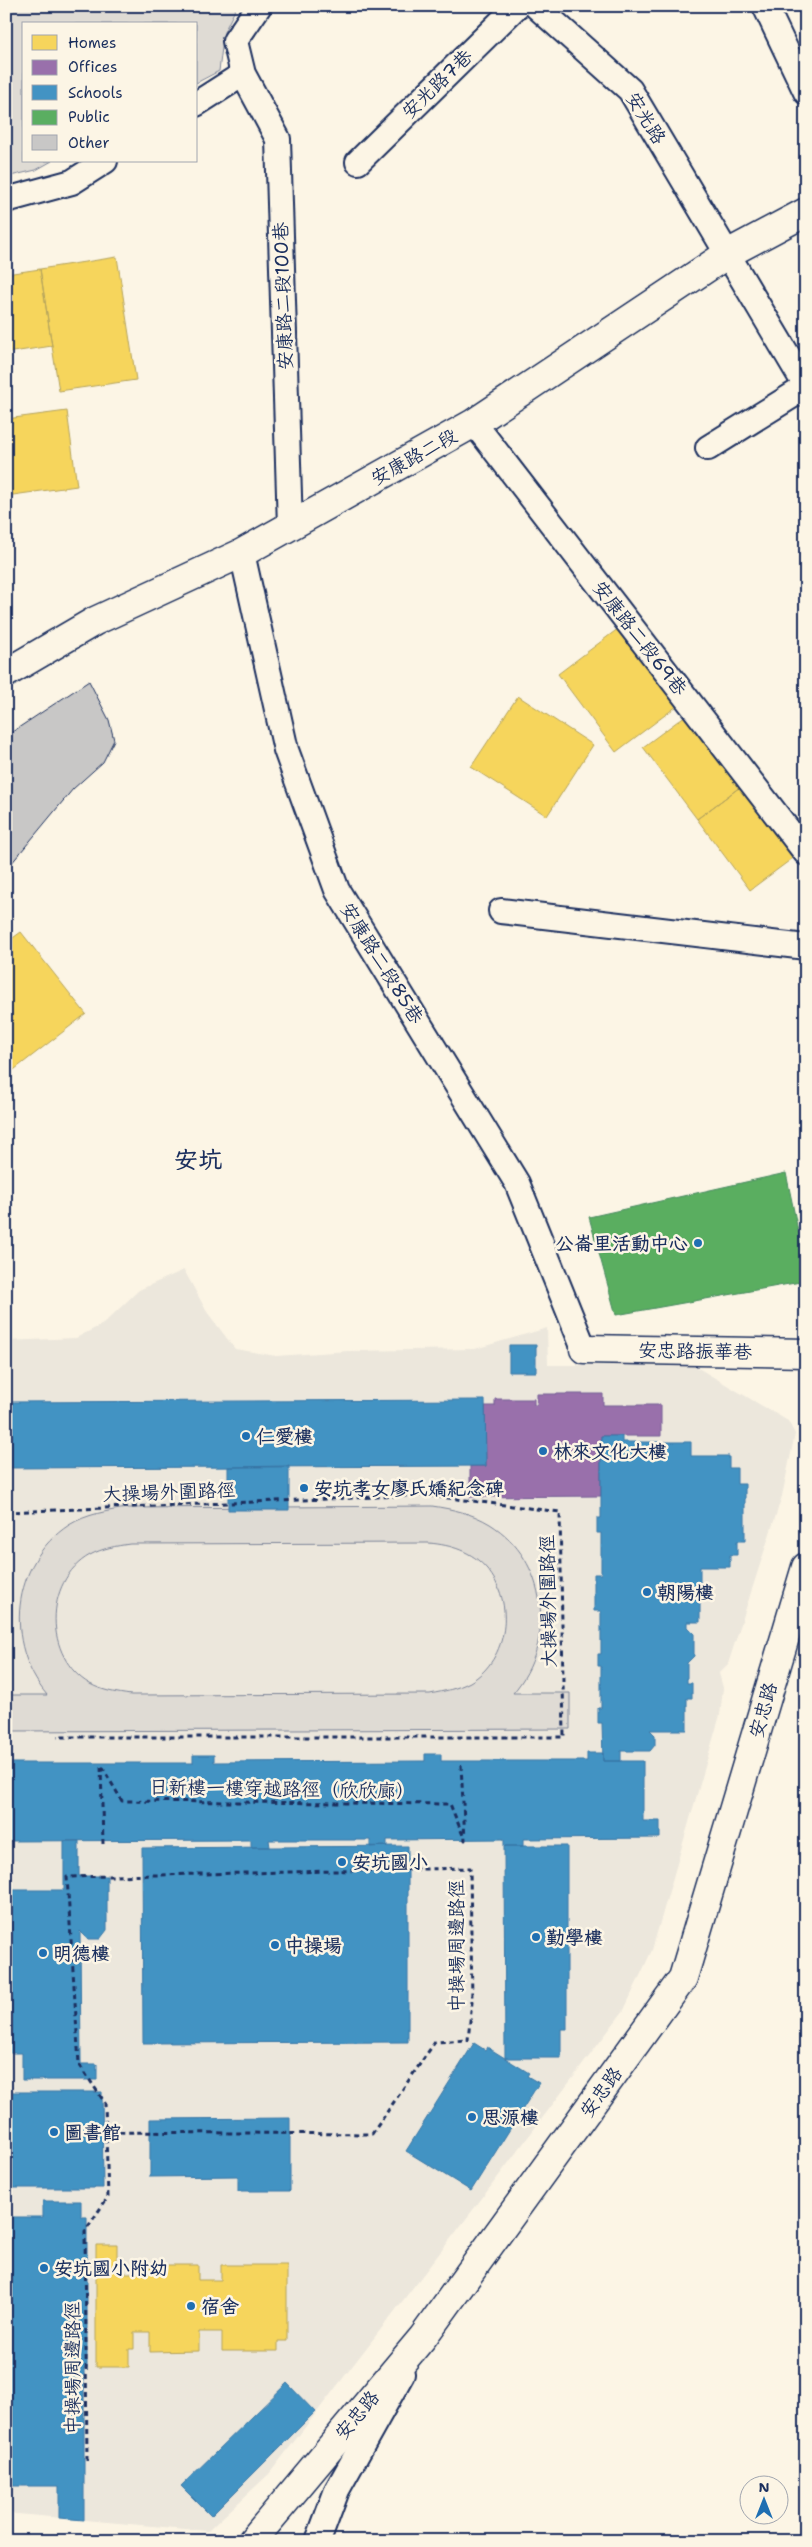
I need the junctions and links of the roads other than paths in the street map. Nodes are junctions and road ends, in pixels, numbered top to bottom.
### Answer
1 (259, 6) edge
2 (517, 6) edge
3 (536, 6) edge
4 (765, 6) edge
5 (244, 74) junction
6 (806, 92) edge
7 (198, 103) edge
8 (103, 162) edge
9 (358, 162) dead end
10 (6, 200) edge
11 (806, 212) edge
12 (729, 253) junction
13 (806, 386) edge
14 (474, 424) junction
15 (708, 448) dead end
16 (290, 527) junction
17 (242, 553) junction
18 (6, 673) edge
19 (806, 853) edge
20 (501, 911) dead end
21 (806, 947) edge
22 (584, 1348) joint
23 (806, 1353) edge
24 (806, 1567) edge
25 (423, 2337) junction
26 (252, 2541) edge
27 (318, 2541) edge

1 - 5 lane, 安康路二段100巷
2 - 9 lane, 安光路7巷
3 - 12 lane, 安光路
4 - 6 lane
5 - 7 lane
5 - 16 lane, 安康路二段100巷
8 - 10 lane
11 - 12 street, 安康路二段
12 - 13 lane, 安光路
12 - 14 street, 安康路二段
13 - 15 lane
14 - 16 street, 安康路二段
14 - 19 lane, 安康路二段69巷
16 - 17 street, 安康路二段
17 - 18 street, 安康路二段
17 - 22 lane, 安康路二段85巷
20 - 21 lane
22 - 23 street, 安忠路振華巷
24 - 25 street, 安忠路
25 - 26 street, 安忠路
25 - 27 lane

